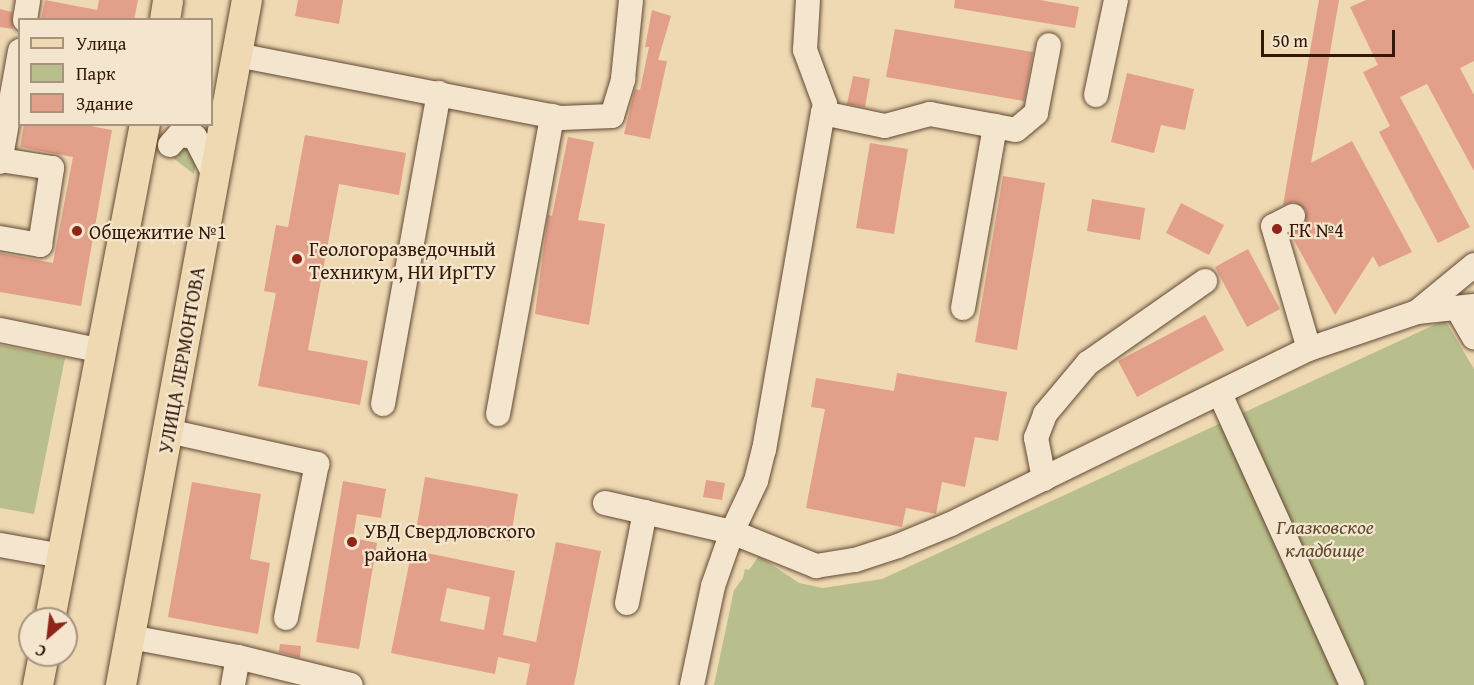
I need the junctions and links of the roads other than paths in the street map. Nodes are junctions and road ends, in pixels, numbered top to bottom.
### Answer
1 (28, 0) edge
2 (168, 0) edge
3 (247, 0) edge
4 (631, 0) edge
5 (807, 0) edge
6 (1116, 0) edge
7 (25, 18) edge
8 (165, 18) edge
9 (1049, 45) dead end
10 (237, 55) junction
11 (14, 60) edge
12 (440, 93) junction
13 (1096, 95) dead end
14 (824, 113) junction
15 (552, 116) junction
16 (145, 126) edge
17 (995, 126) junction
18 (170, 145) dead end
19 (0, 161) edge
20 (215, 176) junction
21 (1293, 216) dead end
22 (0, 238) edge
23 (1474, 265) edge
24 (1205, 281) dead end
25 (1466, 307) edge
26 (963, 308) dead end
27 (1417, 312) junction
28 (0, 330) edge
29 (1474, 337) edge
30 (1309, 350) junction
31 (102, 351) junction
32 (1220, 394) junction
33 (383, 404) dead end
34 (498, 414) dead end
35 (168, 431) junction
36 (1044, 479) junction
37 (605, 502) dead end
38 (645, 512) junction
39 (732, 532) junction
40 (0, 545) edge
41 (62, 556) junction
42 (627, 603) dead end
43 (52, 607) edge
44 (286, 618) dead end
45 (130, 637) junction
46 (238, 657) junction
47 (42, 667) edge
48 (38, 685) edge
49 (122, 685) edge
50 (232, 685) edge
51 (351, 685) edge
52 (692, 685) edge
53 (1352, 685) edge

1 - 7 street
2 - 8 main road
3 - 10 main road, УЛИЦА ЛЕРМОНТОВА
4 - 15 street
5 - 14 street
6 - 13 street
9 - 17 street
10 - 12 street
10 - 20 main road, УЛИЦА ЛЕРМОНТОВА
11 - 19 street
12 - 15 street
12 - 33 street
14 - 17 street
14 - 39 street
15 - 34 street
16 - 31 main road
17 - 26 street
18 - 20 street
19 - 22 street
20 - 35 main road, УЛИЦА ЛЕРМОНТОВА
21 - 30 street
23 - 27 street
24 - 36 street
25 - 27 street
25 - 29 street
27 - 30 street
28 - 31 street
30 - 32 street
31 - 41 main road
32 - 36 street
32 - 53 street
35 - 44 street
35 - 45 main road, УЛИЦА ЛЕРМОНТОВА
36 - 39 street
37 - 38 street
38 - 39 street
38 - 42 street
39 - 52 street
40 - 41 street
41 - 43 main road
45 - 46 street
45 - 49 main road, УЛИЦА ЛЕРМОНТОВА
46 - 50 street
46 - 51 street
47 - 48 main road

